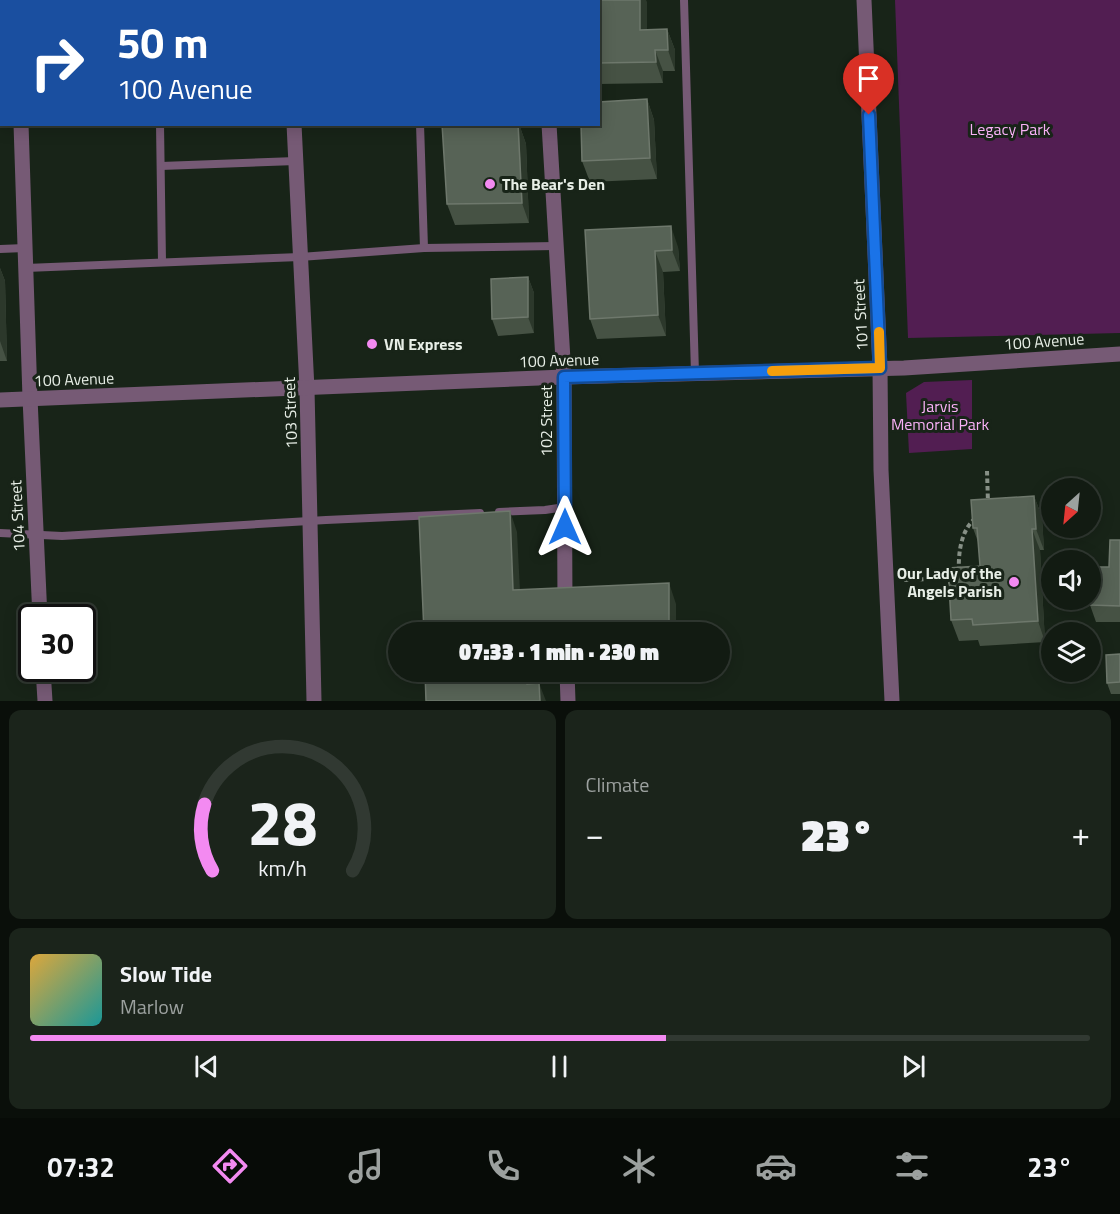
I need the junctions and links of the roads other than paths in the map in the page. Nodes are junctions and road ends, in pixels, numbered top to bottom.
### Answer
1 (684, 0) edge
2 (864, 0) edge
3 (21, 126) edge
4 (160, 126) edge
5 (294, 126) edge
6 (420, 126) edge
7 (549, 126) edge
8 (296, 161) junction
9 (161, 166) junction
10 (556, 246) junction
11 (25, 248) junction
12 (424, 248) junction
13 (0, 249) edge
14 (300, 257) junction
15 (162, 262) junction
16 (26, 268) junction
17 (1120, 354) edge
18 (880, 368) junction
19 (695, 373) junction
20 (564, 377) junction
21 (308, 389) junction
22 (30, 399) junction
23 (0, 400) edge
24 (565, 507) junction
25 (310, 520) junction
26 (0, 533) edge
27 (36, 536) junction
28 (39, 604) edge
29 (565, 610) edge
30 (44, 682) edge
31 (567, 682) edge
32 (45, 701) edge
33 (314, 701) edge
34 (568, 701) edge
35 (892, 701) edge

1 - 19 lane
2 - 18 street, 101 Street
3 - 11 street, 104 Street
4 - 9 lane
5 - 8 street, 103 Street
6 - 12 lane
7 - 10 street, 102 Street
8 - 9 lane
8 - 14 street, 103 Street
9 - 15 lane
10 - 12 lane
10 - 20 street, 102 Street
11 - 13 lane
11 - 16 street, 104 Street
12 - 14 lane
14 - 15 lane
14 - 21 street, 103 Street
15 - 16 lane
16 - 22 street, 104 Street
17 - 18 street, 100 Avenue
18 - 19 street, 100 Avenue
18 - 35 street, 101 Street
19 - 20 street, 100 Avenue
20 - 21 street, 100 Avenue
20 - 24 street, 102 Street
21 - 22 street, 100 Avenue
21 - 25 street, 103 Street
22 - 23 street, 100 Avenue
22 - 27 street, 104 Street
24 - 25 lane
24 - 29 street, 102 Street
25 - 27 lane
25 - 33 street, 103 Street
26 - 27 lane
27 - 28 street, 104 Street
30 - 32 street
31 - 34 street

